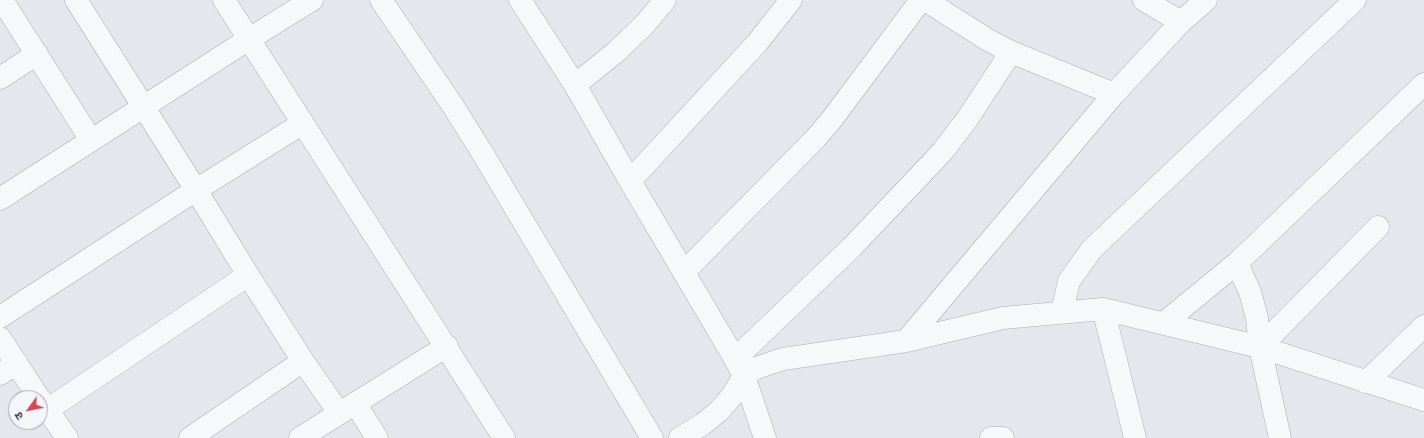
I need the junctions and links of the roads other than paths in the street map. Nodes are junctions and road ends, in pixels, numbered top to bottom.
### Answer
1 (2, 0) edge
2 (76, 0) edge
3 (224, 0) edge
4 (312, 0) edge
5 (382, 0) edge
6 (520, 0) edge
7 (665, 0) edge
8 (791, 0) edge
9 (921, 0) edge
10 (925, 0) edge
11 (1144, 0) edge
12 (1206, 0) edge
13 (1355, 0) edge
14 (1181, 22) junction
15 (249, 38) junction
16 (1011, 52) junction
17 (37, 54) junction
18 (0, 78) edge
19 (1424, 84) edge
20 (575, 85) junction
21 (1114, 94) junction
22 (144, 108) junction
23 (303, 123) junction
24 (91, 140) junction
25 (630, 181) junction
26 (196, 190) junction
27 (0, 199) edge
28 (1378, 227) dead end
29 (1237, 263) junction
30 (684, 272) junction
31 (248, 275) junction
32 (1102, 309) junction
33 (1062, 312) junction
34 (0, 317) edge
35 (1164, 323) junction
36 (1424, 326) edge
37 (0, 338) edge
38 (906, 341) junction
39 (447, 346) junction
40 (1260, 347) junction
41 (303, 361) junction
42 (8, 368) edge
43 (740, 368) junction
44 (1366, 382) junction
45 (30, 390) edge
46 (48, 398) edge
47 (1424, 400) edge
48 (347, 408) junction
49 (48, 411) edge
50 (67, 438) edge
51 (190, 438) edge
52 (300, 438) edge
53 (377, 438) edge
54 (504, 438) edge
55 (652, 438) edge
56 (680, 438) edge
57 (765, 438) edge
58 (991, 438) edge
59 (1003, 438) edge
60 (1135, 438) edge
61 (1280, 438) edge

1 - 17 street
2 - 22 street
3 - 15 street
4 - 15 street
5 - 55 street
6 - 20 street
7 - 20 street
8 - 25 street
9 - 30 street
10 - 16 street
11 - 14 street
12 - 14 street
13 - 33 street
14 - 21 street
15 - 22 street
15 - 23 street
16 - 21 street
16 - 43 street
17 - 18 street
17 - 24 street
19 - 29 street
20 - 25 street
21 - 38 street
22 - 24 street
22 - 26 street
23 - 26 street
23 - 39 street
24 - 27 street
25 - 30 street
26 - 31 street
26 - 34 street
28 - 40 street
29 - 35 street
29 - 40 street
30 - 43 street
31 - 41 street
31 - 46 street
32 - 33 street
32 - 35 street
32 - 60 street
33 - 38 street
35 - 40 street
36 - 44 street
37 - 42 street
38 - 43 street
39 - 48 street
39 - 54 street
40 - 44 street
40 - 61 street
41 - 48 street
41 - 51 street
42 - 45 street
43 - 56 street
43 - 57 street
44 - 47 street
48 - 52 street
48 - 53 street
49 - 50 street
58 - 59 street

